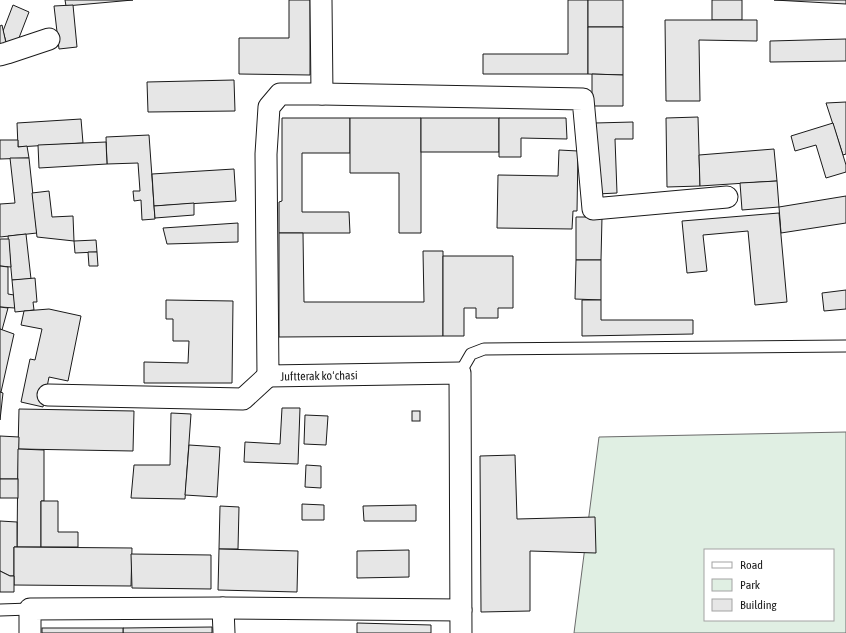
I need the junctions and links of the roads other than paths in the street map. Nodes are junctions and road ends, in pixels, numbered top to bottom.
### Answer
1 (321, 0) edge
2 (49, 39) dead end
3 (0, 55) edge
4 (322, 94) junction
5 (727, 197) dead end
6 (846, 346) edge
7 (460, 373) junction
8 (268, 376) junction
9 (48, 394) dead end
10 (223, 608) junction
11 (30, 609) junction
12 (0, 610) edge
13 (462, 610) junction
14 (30, 633) edge
15 (224, 633) edge
16 (461, 633) edge

1 - 4 street
2 - 3 street
4 - 5 street, Juftterak koʻchasi
4 - 8 street, Juftterak koʻchasi
6 - 7 lane
7 - 8 street, Juftterak koʻchasi
7 - 13 street
8 - 9 street
10 - 11 street
10 - 13 street
10 - 15 street
11 - 12 lane
11 - 14 street
13 - 16 street

